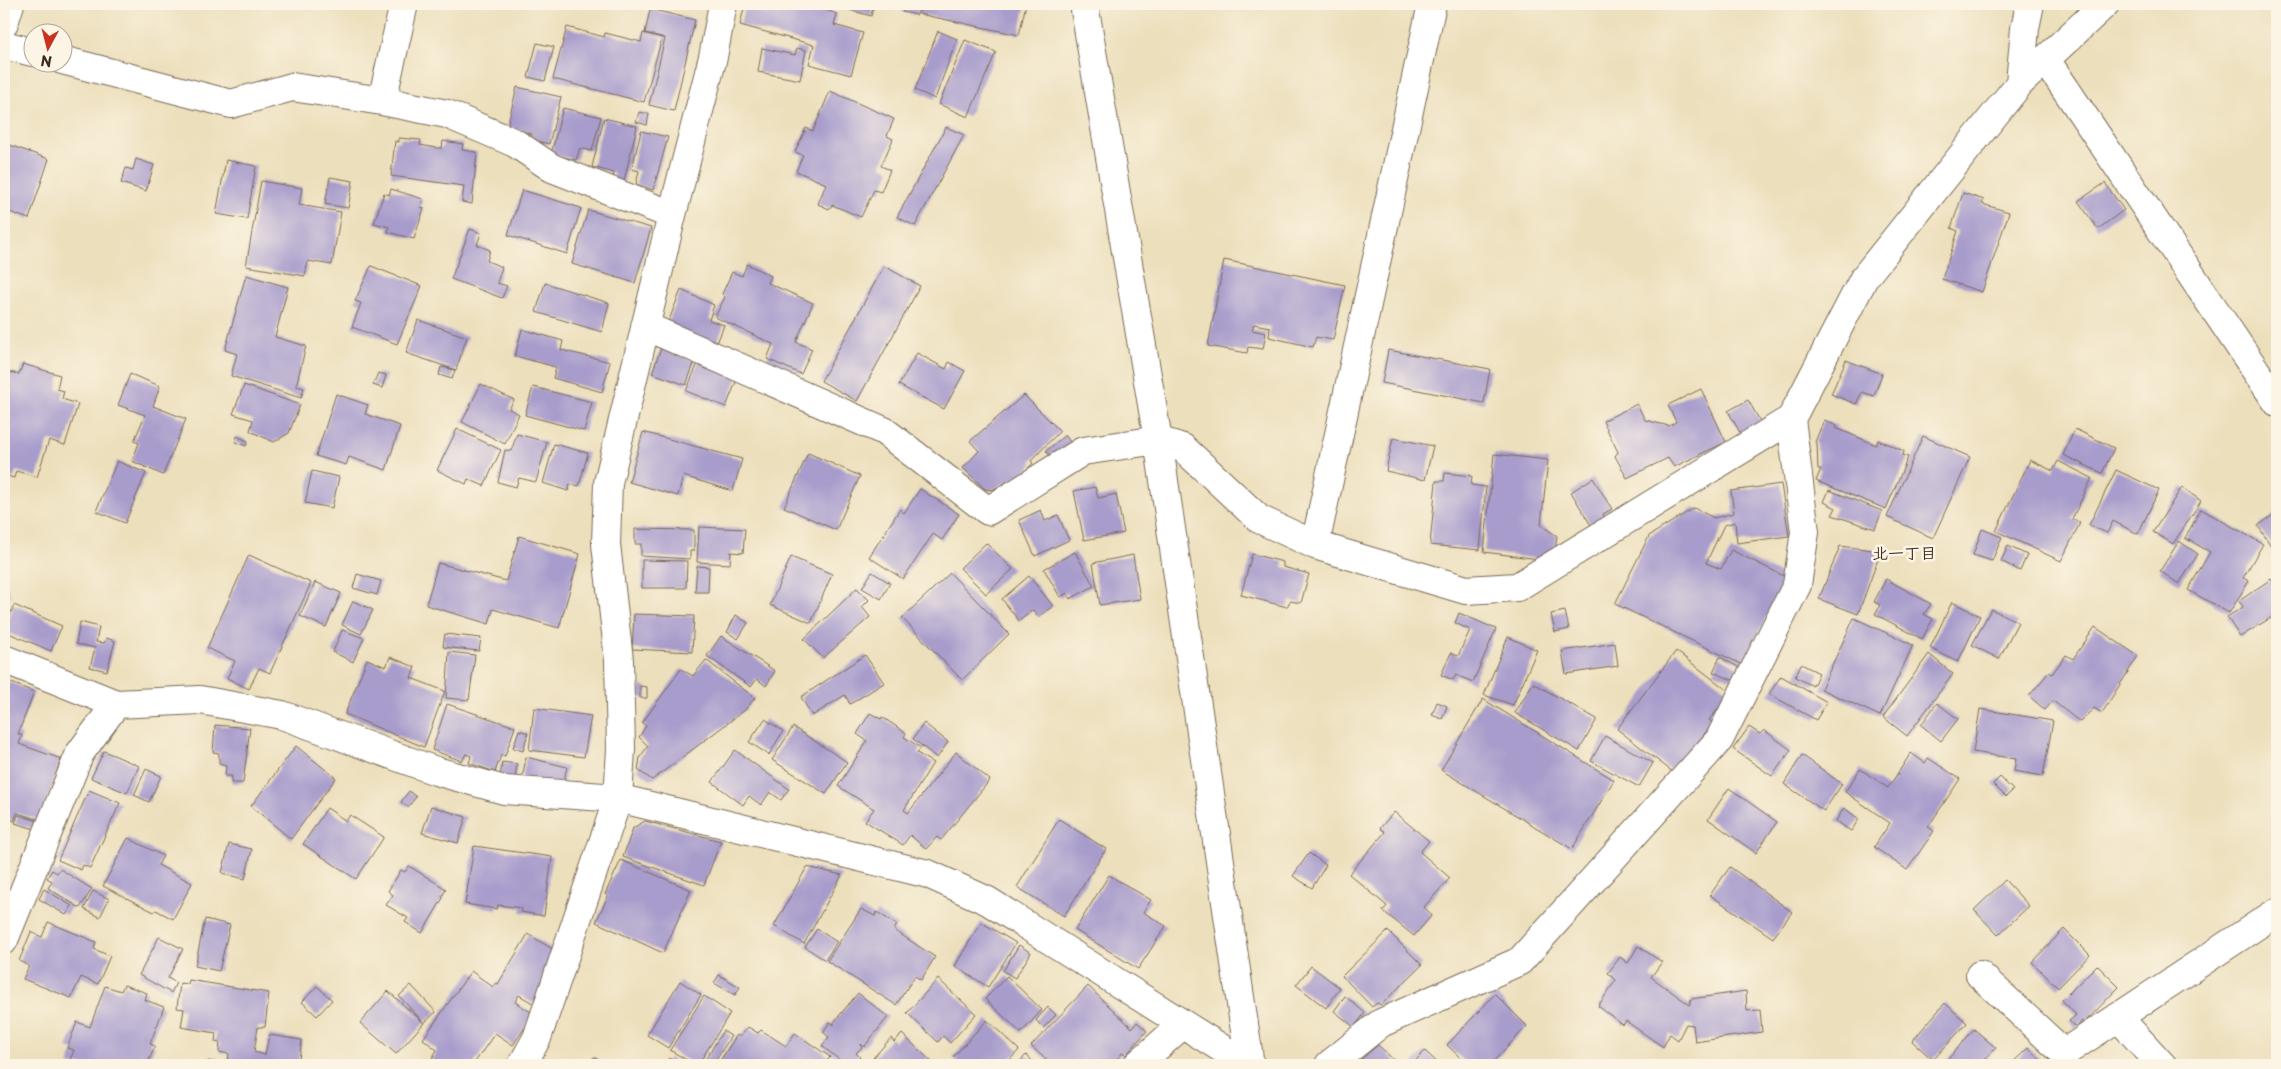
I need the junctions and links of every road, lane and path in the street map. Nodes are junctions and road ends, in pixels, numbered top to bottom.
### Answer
1 (10, 4) edge
2 (404, 4) edge
3 (723, 4) edge
4 (1084, 4) edge
5 (1432, 4) edge
6 (2030, 4) edge
7 (2105, 4) edge
8 (4, 23) edge
9 (4, 45) edge
10 (22, 50) edge
11 (2046, 60) junction
12 (72, 63) edge
13 (2020, 83) junction
14 (382, 101) junction
15 (672, 215) junction
16 (645, 326) junction
17 (2277, 402) edge
18 (1791, 419) junction
19 (1158, 440) junction
20 (1315, 545) junction
21 (4, 659) edge
22 (116, 704) junction
23 (618, 798) junction
24 (2277, 912) edge
25 (4, 940) edge
26 (1980, 975) dead end
27 (2118, 1017) junction
28 (1182, 1025) junction
29 (522, 1065) edge
30 (1137, 1065) edge
31 (1249, 1065) edge
32 (1329, 1065) edge
33 (2162, 1065) edge

1 - 8 street
2 - 14 street
3 - 15 street
4 - 19 street
5 - 20 street
6 - 13 street
7 - 11 street
9 - 10 street
11 - 13 street
11 - 17 street
12 - 14 street
13 - 18 street
14 - 15 street
15 - 16 street
16 - 19 street
16 - 23 street
18 - 20 street
18 - 32 street
19 - 20 street
19 - 31 street
21 - 22 street
22 - 23 street
22 - 25 street
23 - 28 street
23 - 29 street
24 - 27 street
26 - 27 street
27 - 33 street
28 - 30 street
28 - 31 street

